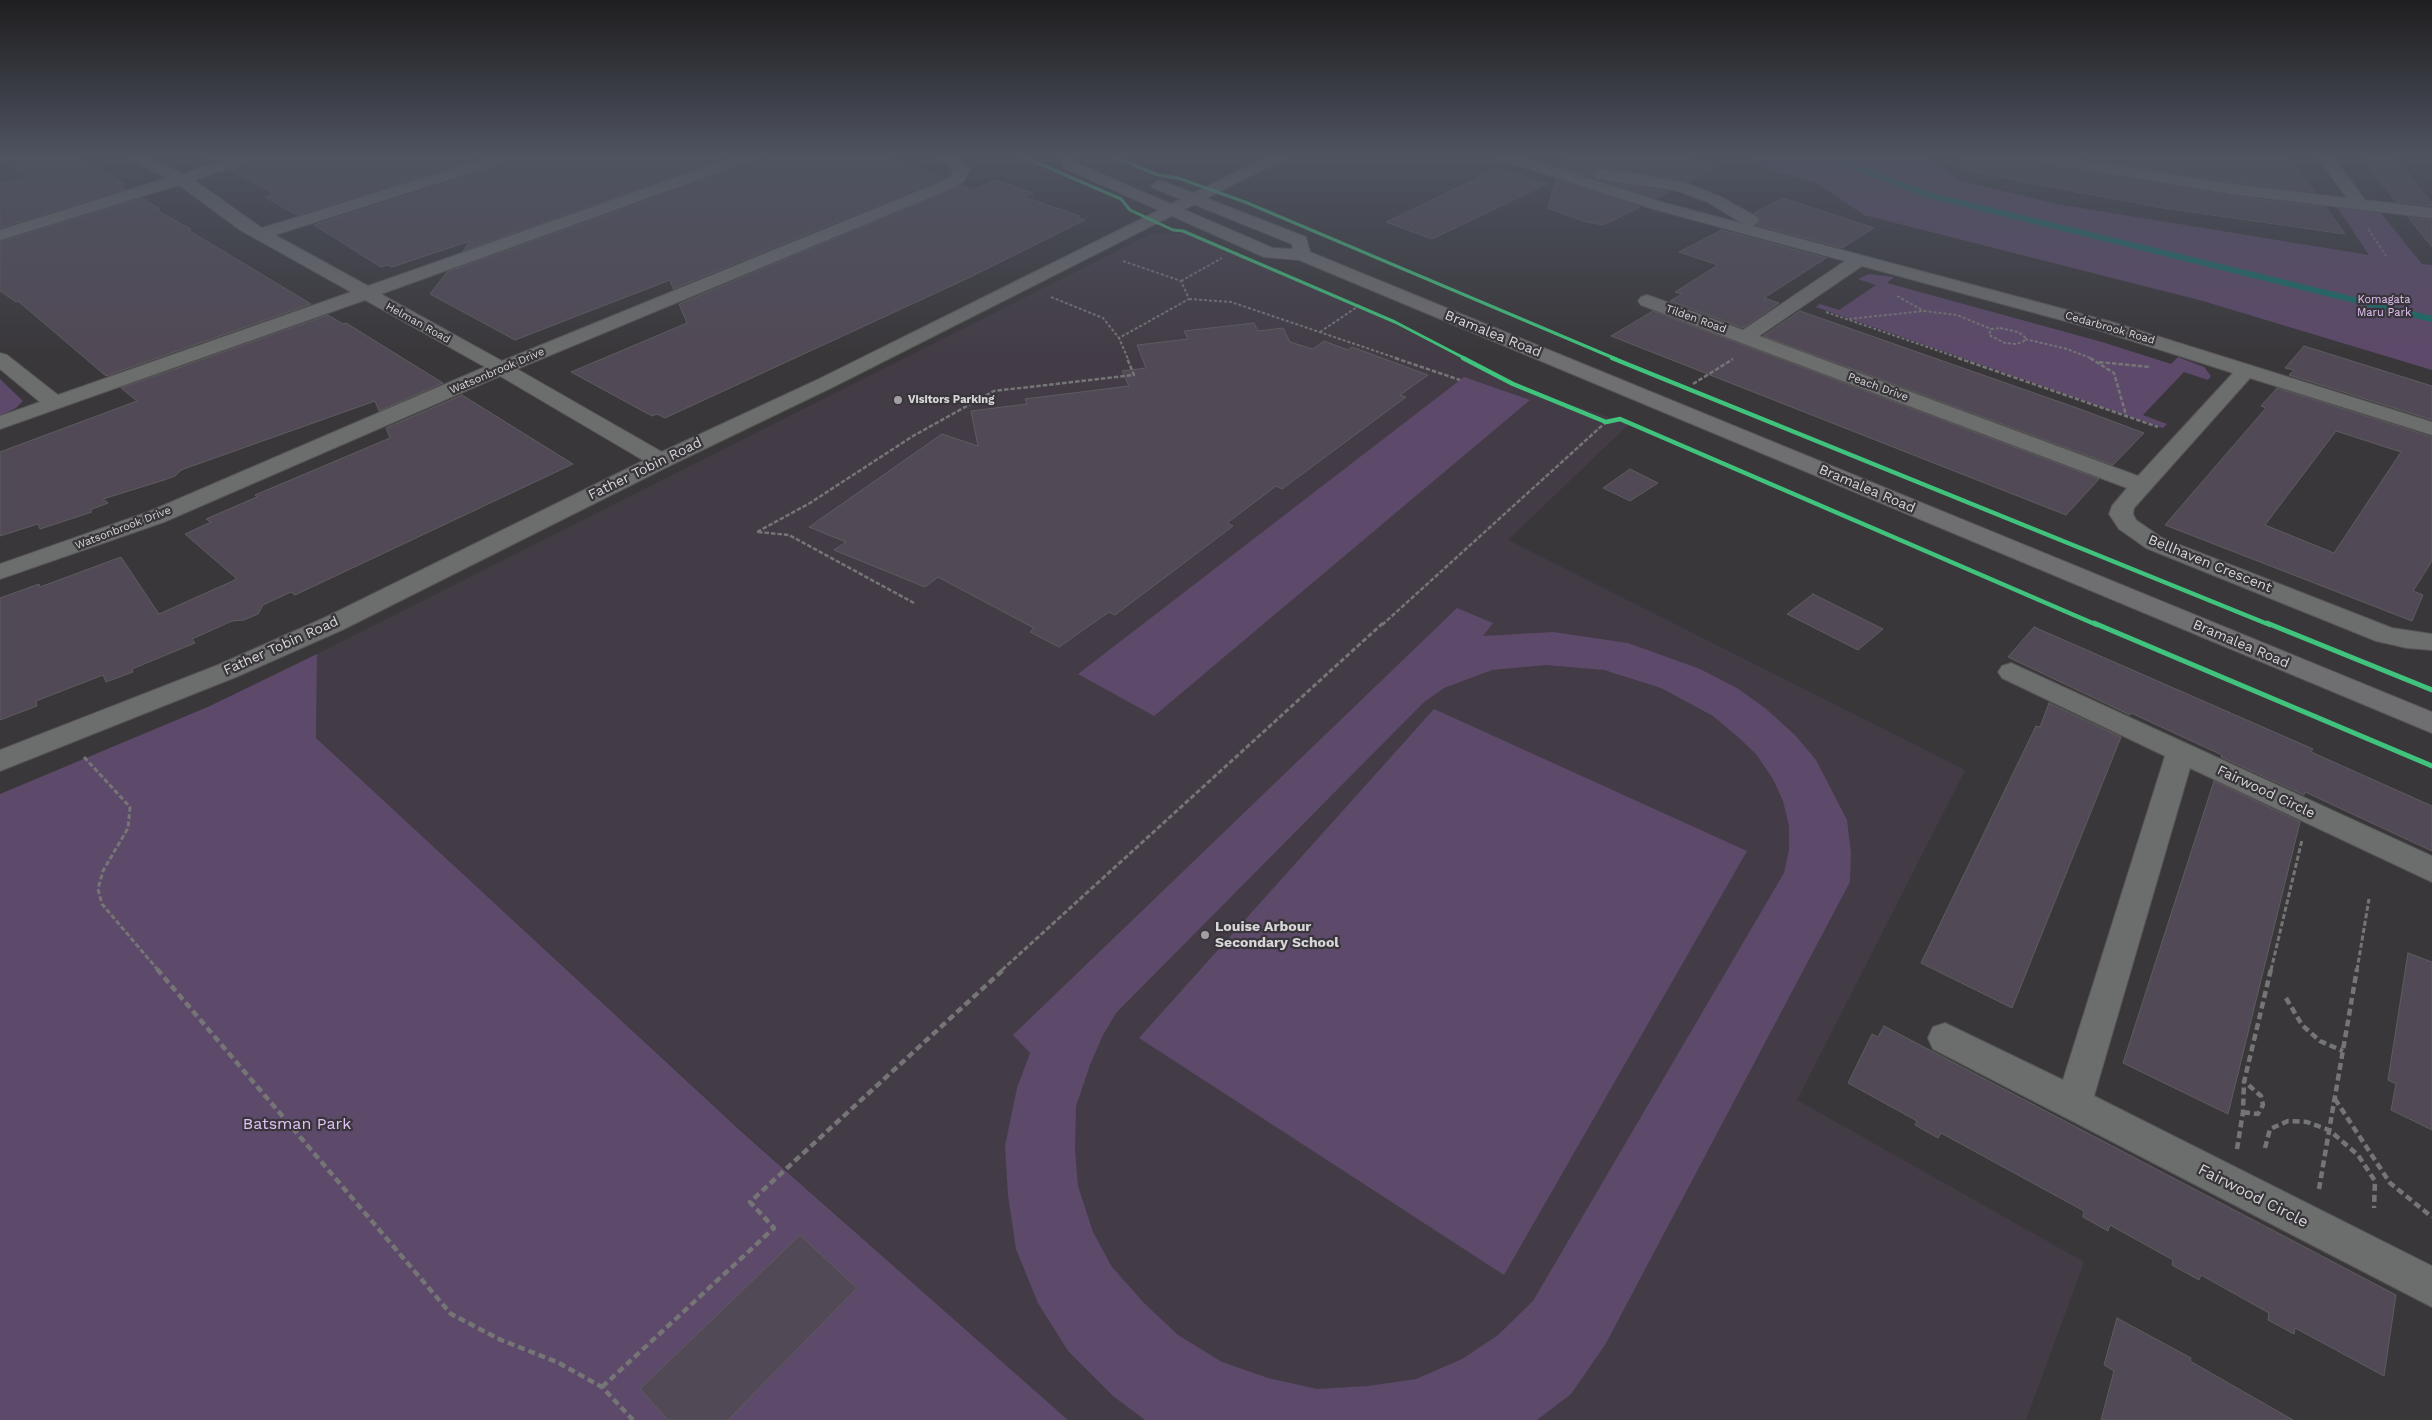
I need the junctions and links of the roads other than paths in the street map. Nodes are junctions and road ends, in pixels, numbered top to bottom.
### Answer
1 (44, 221) edge
2 (239, 221) edge
3 (301, 221) edge
4 (568, 221) edge
5 (858, 221) edge
6 (1149, 221) edge
7 (1198, 221) edge
8 (1250, 221) edge
9 (1716, 221) edge
10 (1752, 221) edge
11 (261, 234) junction
12 (0, 235) edge
13 (1785, 240) junction
14 (1302, 255) junction
15 (1859, 260) junction
16 (366, 293) junction
17 (1647, 301) dead end
18 (1745, 337) junction
19 (0, 359) edge
20 (501, 368) junction
21 (2247, 370) junction
22 (56, 404) junction
23 (0, 422) edge
24 (2432, 429) edge
25 (661, 461) junction
26 (2140, 484) junction
27 (0, 572) edge
28 (2432, 642) edge
29 (2011, 672) dead end
30 (2432, 723) edge
31 (2180, 752) junction
32 (0, 761) edge
33 (2432, 870) edge
34 (1945, 1038) dead end
35 (2074, 1104) junction
36 (2432, 1287) edge

1 - 12 street
2 - 11 street, Helman Road
3 - 11 street
4 - 16 street
5 - 20 street, Watsonbrook Drive
6 - 25 street, Father Tobin Road
7 - 14 main road, Bramalea Road
8 - 14 main road, Bramalea Road
9 - 13 street, Cedarbrook Road
10 - 13 street, Cedarbrook Road
11 - 16 street, Helman Road
13 - 15 street, Cedarbrook Road
14 - 30 main road, Bramalea Road
15 - 18 street
15 - 21 street, Cedarbrook Road
16 - 20 street, Helman Road
16 - 22 street
17 - 18 street, Tilden Road
18 - 26 street, Peach Drive
19 - 22 street
20 - 25 street, Helman Road
20 - 27 street, Watsonbrook Drive
21 - 24 street, Cedarbrook Road
21 - 26 street, Bellhaven Crescent
22 - 23 street
25 - 32 street, Father Tobin Road
26 - 28 street, Bellhaven Crescent
29 - 31 street, Fairwood Circle
31 - 33 street, Fairwood Circle
31 - 35 street
34 - 35 street, Fairwood Circle
35 - 36 street, Fairwood Circle

